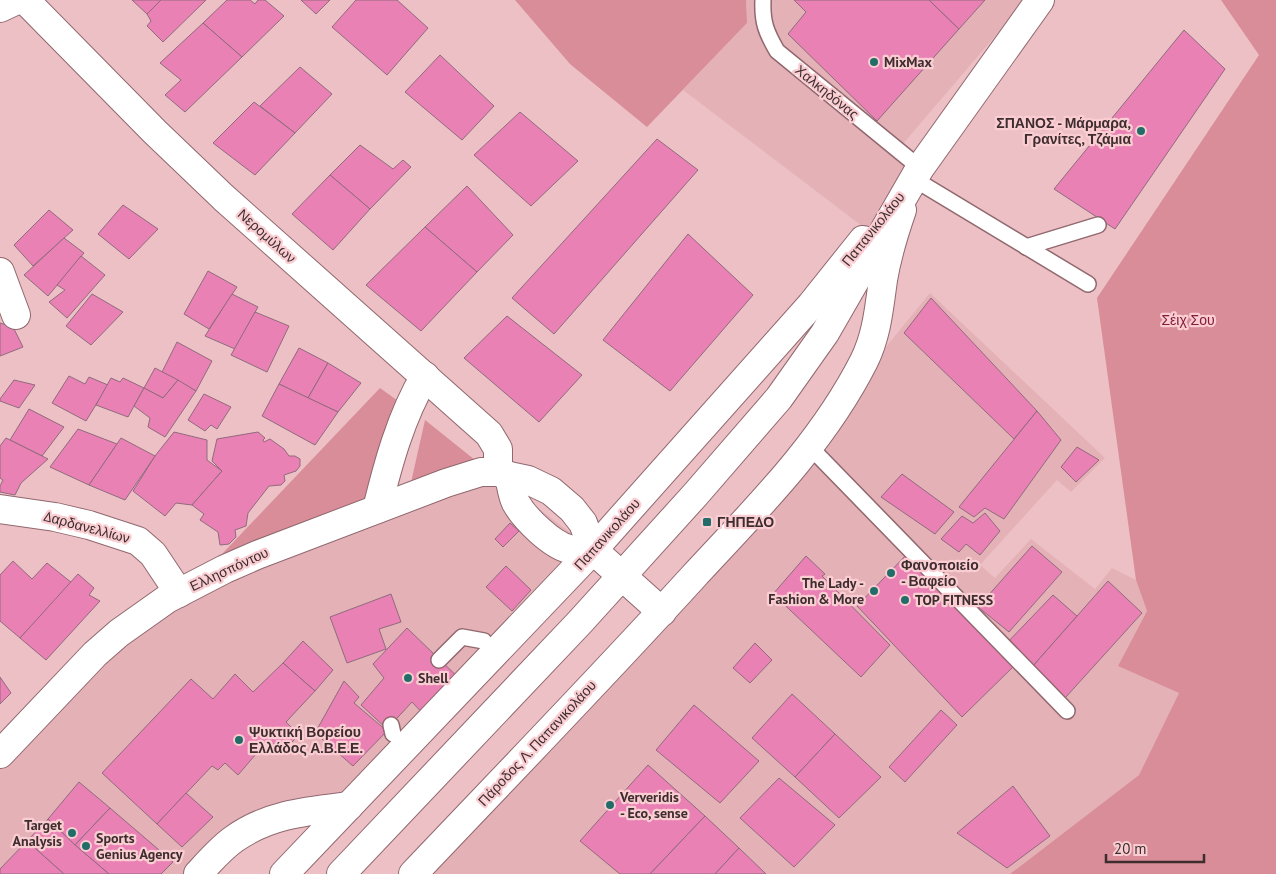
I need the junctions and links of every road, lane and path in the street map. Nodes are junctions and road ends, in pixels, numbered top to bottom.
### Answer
1 (16, 0) edge
2 (24, 0) edge
3 (763, 0) edge
4 (1040, 0) edge
5 (0, 8) edge
6 (917, 174) junction
7 (1098, 225) dead end
8 (1026, 247) junction
9 (0, 272) edge
10 (1088, 284) dead end
11 (16, 315) dead end
12 (425, 376) junction
13 (810, 447) junction
14 (503, 474) junction
15 (0, 509) edge
16 (377, 509) junction
17 (593, 550) junction
18 (622, 576) junction
19 (179, 592) junction
20 (662, 612) junction
21 (484, 641) dead end
22 (439, 660) dead end
23 (1067, 711) dead end
24 (0, 754) edge
25 (349, 806) junction
26 (198, 874) edge
27 (284, 874) edge
28 (341, 874) edge
29 (413, 874) edge

1 - 5 street
2 - 12 street, Νερομύλων
3 - 6 lane, Χαλκηδόνας
4 - 6 street, Παπανικολάου
6 - 8 lane, Χαλκηδόνας
6 - 13 street, Πάροδος Λ. Παπανικολάου
6 - 17 street, Παπανικολάου
6 - 18 street, Παπανικολάου
7 - 8 lane
8 - 10 lane, Χαλκηδόνας
9 - 11 street
12 - 14 street, Νερομύλων
12 - 16 street
13 - 20 street, Πάροδος Λ. Παπανικολάου
13 - 23 lane
14 - 16 street, Ελλησπόντου
14 - 17 street
14 - 17 street, Νερομύλων
15 - 19 street, Δαρδανελλίων
16 - 19 street, Ελλησπόντου
17 - 18 street
17 - 25 street, Παπανικολάου
18 - 20 street
18 - 28 street, Παπανικολάου
19 - 24 street, Ελλησπόντου
20 - 29 street, Πάροδος Λ. Παπανικολάου
21 - 22 lane
25 - 26 street
25 - 27 street, Παπανικολάου

